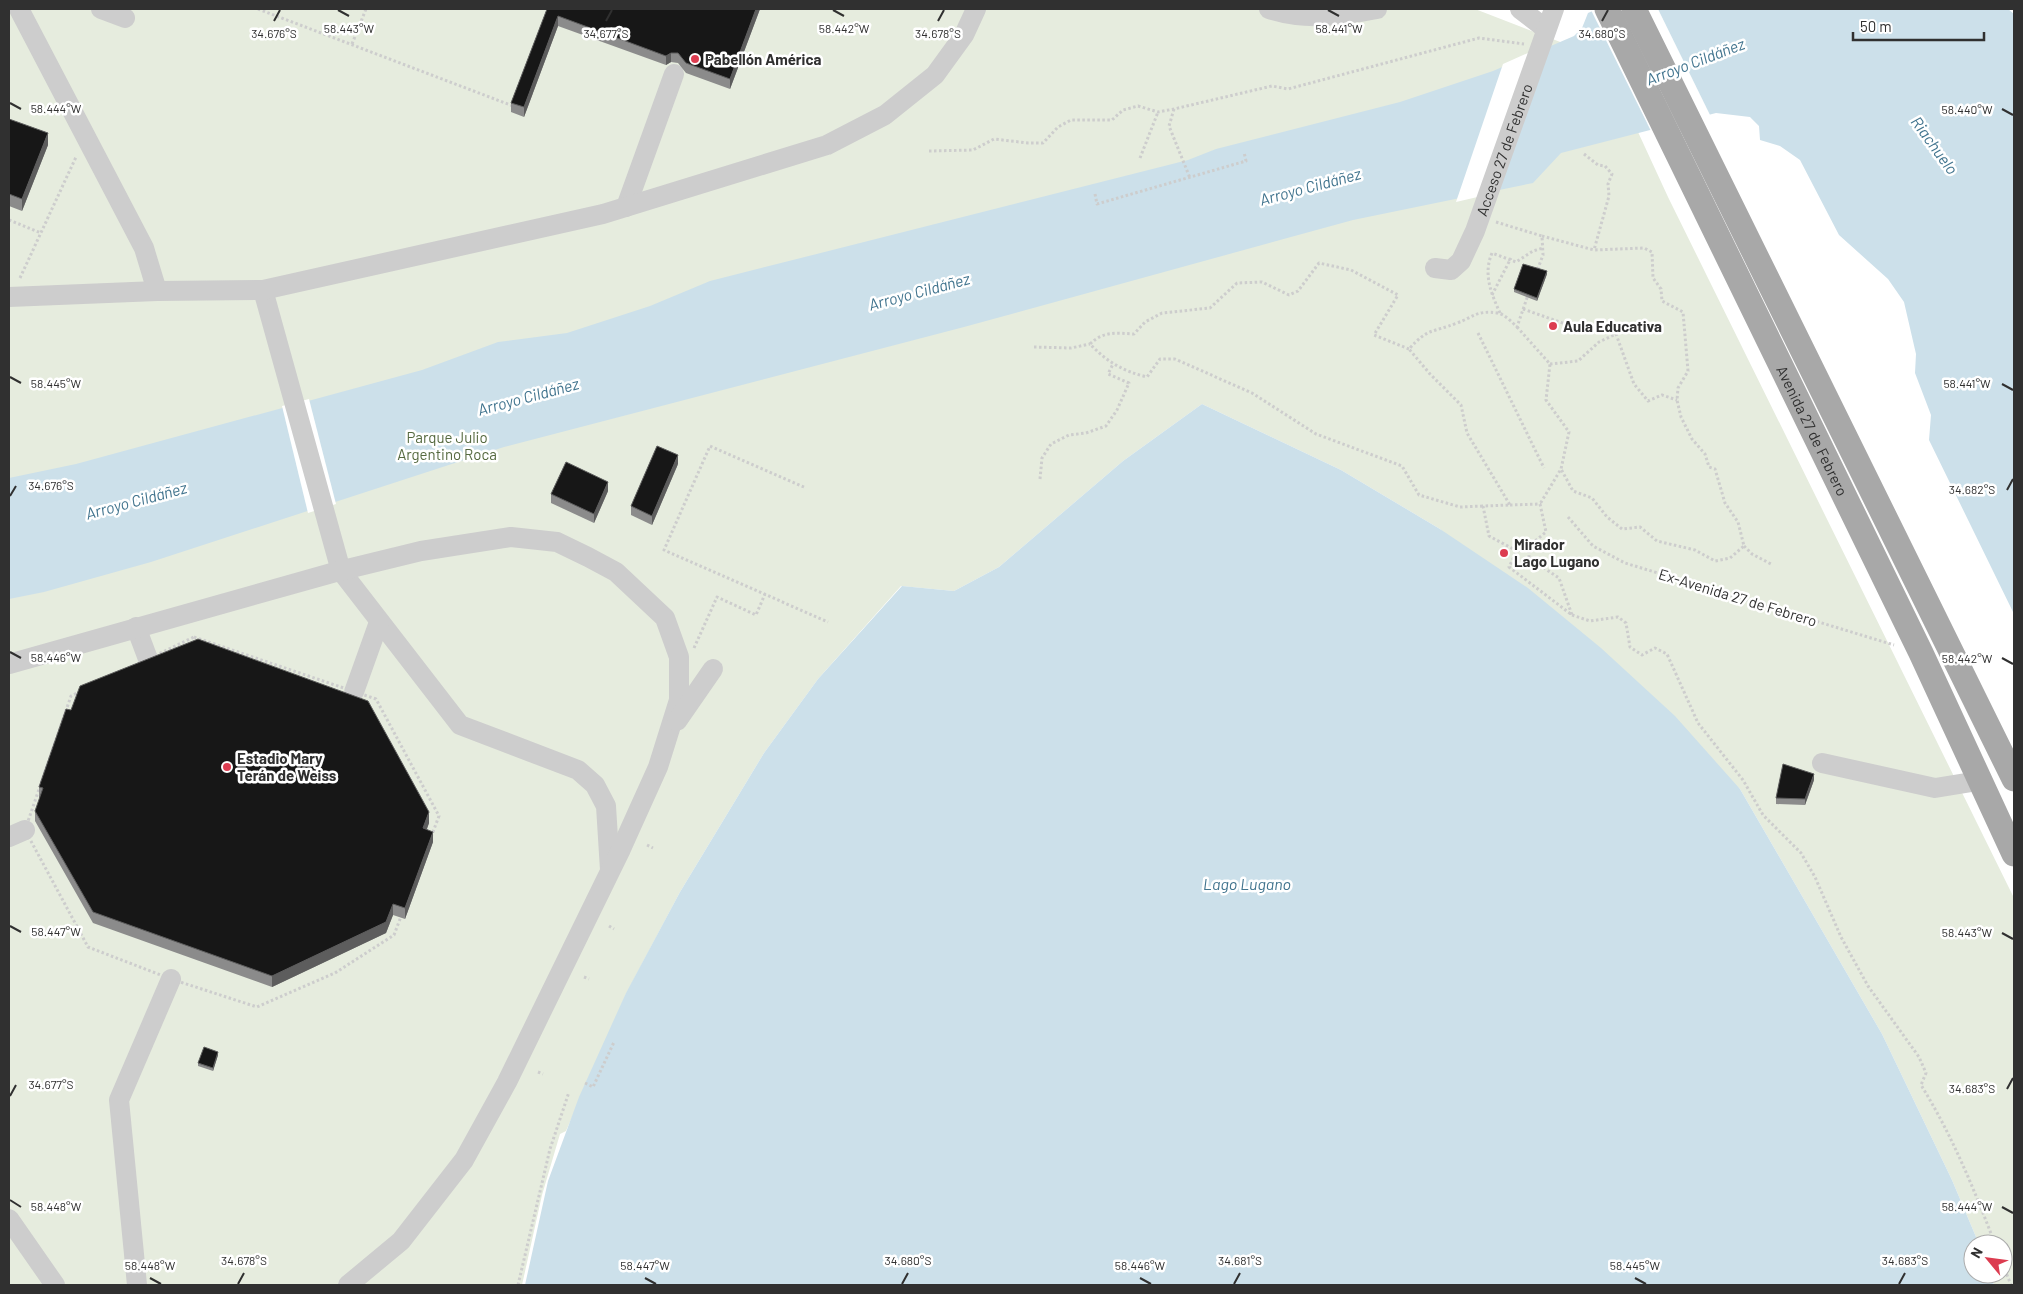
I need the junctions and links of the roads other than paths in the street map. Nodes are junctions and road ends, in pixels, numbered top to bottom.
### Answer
1 (19, 9) edge
2 (101, 9) edge
3 (976, 9) edge
4 (1269, 9) edge
5 (1377, 9) edge
6 (1520, 9) edge
7 (1554, 9) edge
8 (1607, 9) edge
9 (1634, 9) edge
10 (125, 18) dead end
11 (1541, 42) junction
12 (674, 74) dead end
13 (626, 206) junction
14 (1435, 268) dead end
15 (263, 290) junction
16 (157, 291) junction
17 (10, 297) edge
18 (345, 577) junction
19 (379, 622) junction
20 (136, 627) junction
21 (148, 659) edge
22 (9, 664) edge
23 (714, 669) dead end
24 (354, 692) road end
25 (668, 735) junction
26 (1822, 763) dead end
27 (2014, 779) edge
28 (1978, 780) junction
29 (2014, 854) edge
30 (610, 872) junction
31 (171, 978) road end
32 (9, 1219) edge
33 (55, 1285) edge
34 (137, 1285) edge
35 (348, 1285) edge

1 - 16 lane
2 - 10 lane
3 - 13 lane
4 - 5 lane
6 - 11 lane
7 - 11 lane, Acceso 27 de Febrero
8 - 28 main road, Avenida 27 de Febrero
9 - 27 main road, Avenida 27 de Febrero
11 - 14 lane, Acceso 27 de Febrero
12 - 13 lane
13 - 15 lane
15 - 16 lane
15 - 18 lane
16 - 17 lane
18 - 19 lane
18 - 20 lane
18 - 25 lane
19 - 24 lane
19 - 30 lane
20 - 21 lane
20 - 22 lane
23 - 25 lane
25 - 30 lane
26 - 28 lane
28 - 29 main road, Avenida 27 de Febrero
30 - 35 lane
31 - 34 lane
32 - 33 lane

